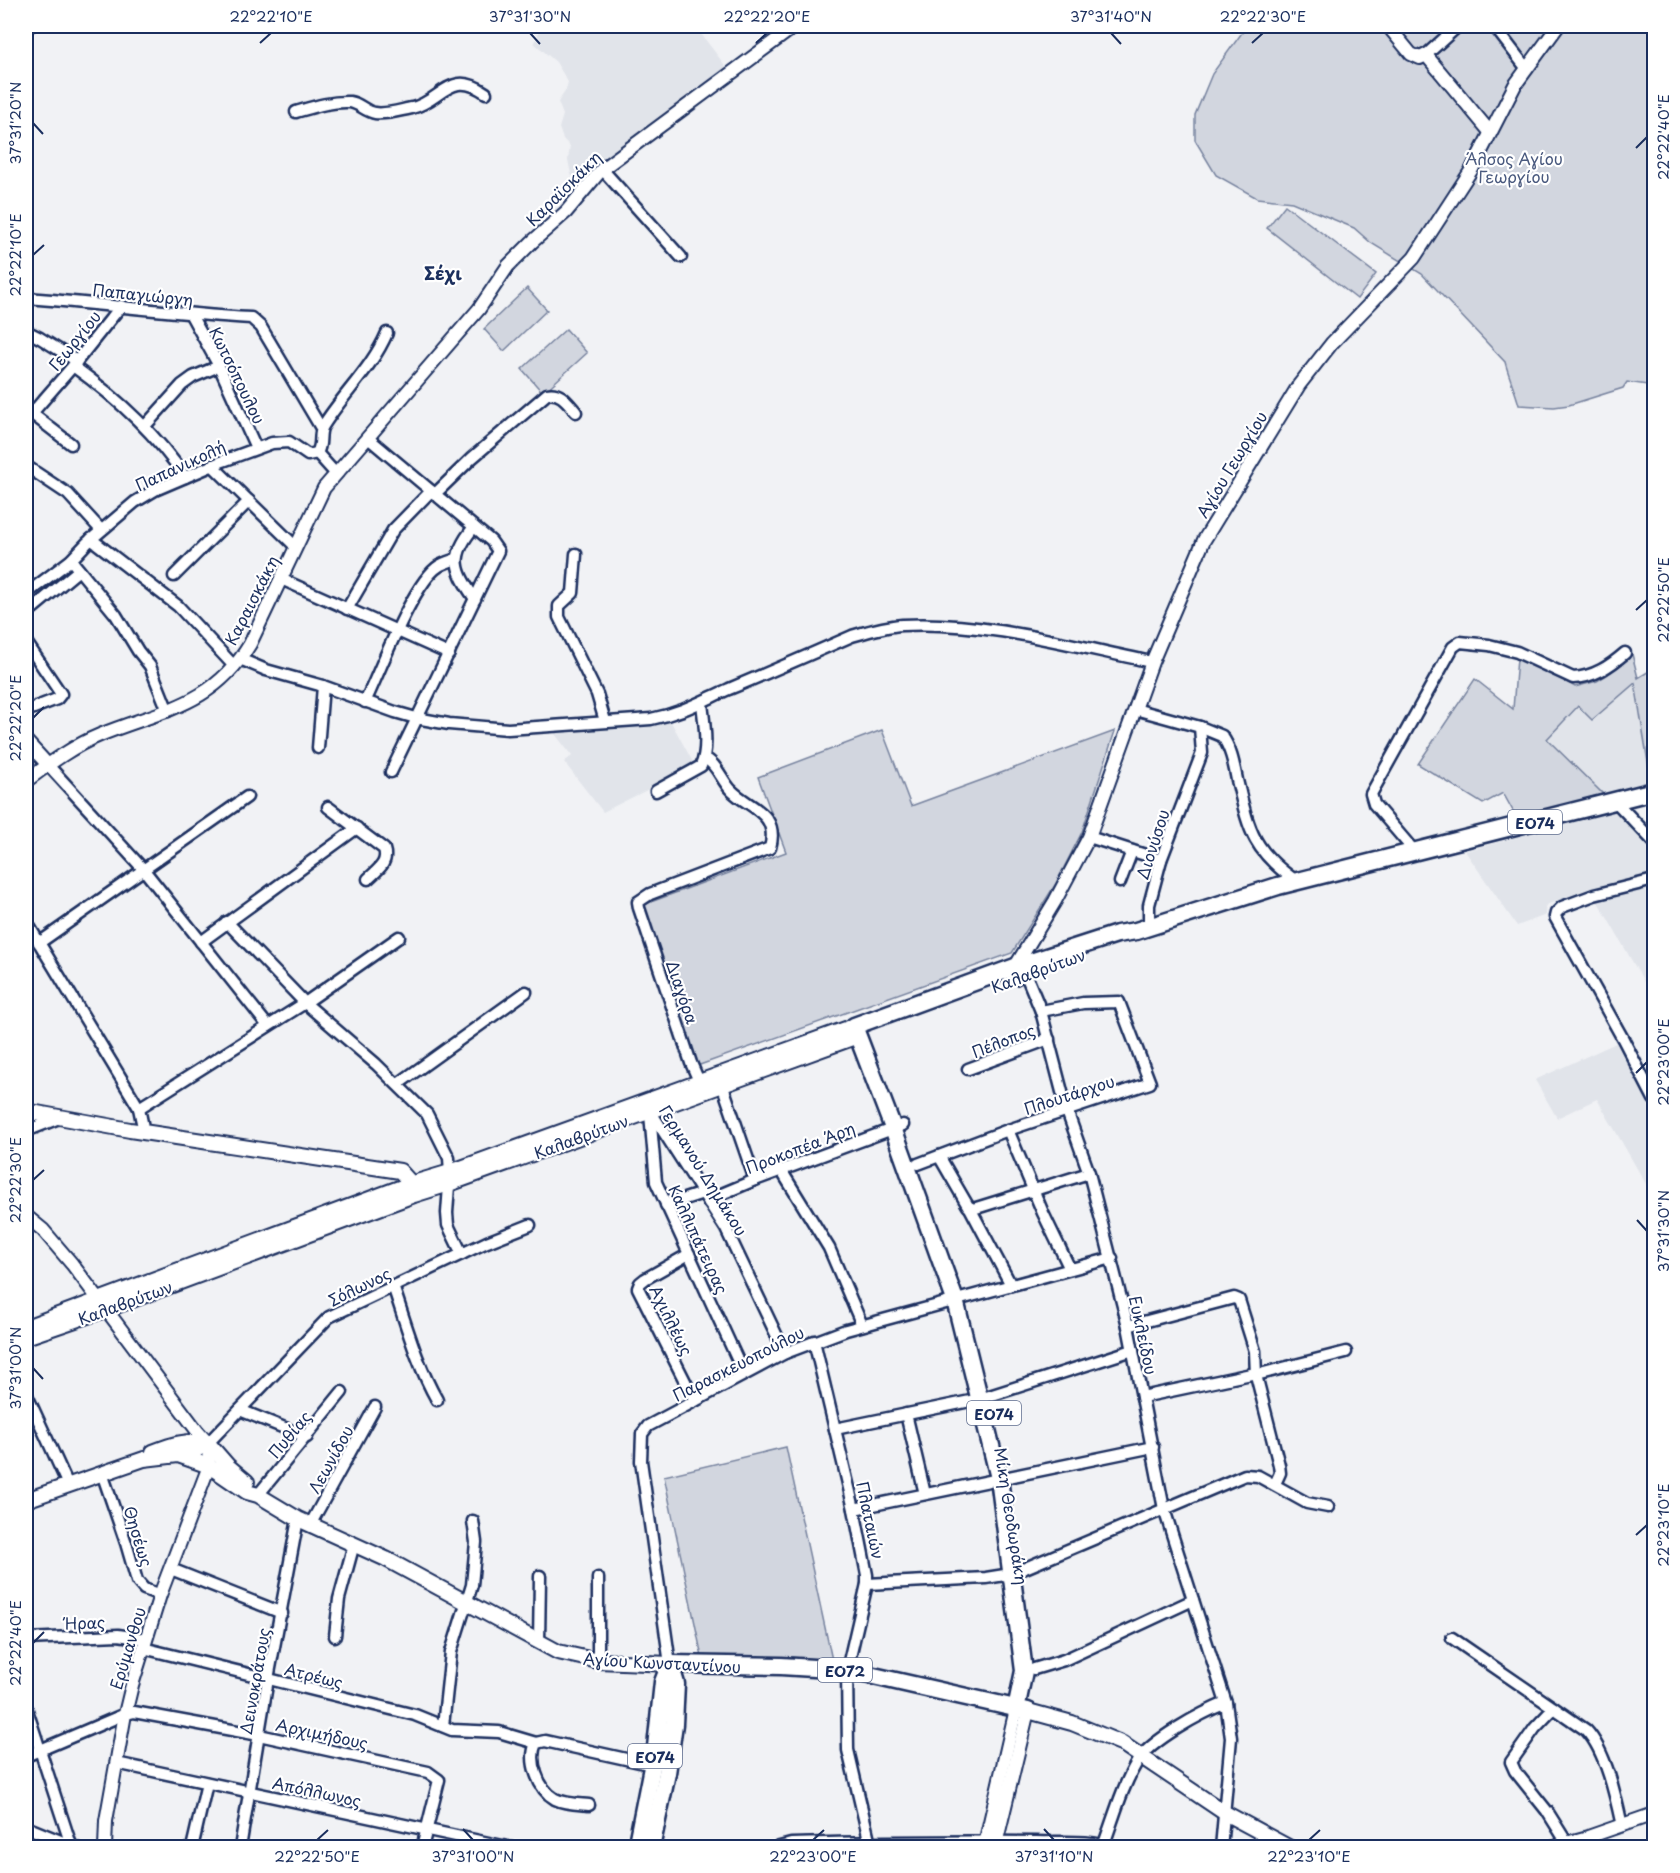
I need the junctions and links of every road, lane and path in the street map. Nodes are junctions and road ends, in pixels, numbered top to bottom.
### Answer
1 (26, 26) edge
2 (30, 26) edge
3 (795, 26) edge
4 (1388, 26) edge
5 (1458, 26) edge
6 (1494, 26) edge
7 (1558, 26) edge
8 (1426, 55) junction
9 (1527, 69) junction
10 (486, 93) dead end
11 (296, 112) dead end
12 (1490, 132) junction
13 (602, 169) junction
14 (681, 257) dead end
15 (27, 300) edge
16 (121, 306) junction
17 (192, 315) junction
18 (26, 331) edge
19 (387, 333) dead end
20 (75, 364) junction
21 (219, 366) junction
22 (576, 411) dead end
23 (28, 417) edge
24 (145, 426) junction
25 (321, 429) junction
26 (368, 438) junction
27 (71, 444) dead end
28 (256, 448) junction
29 (318, 453) junction
30 (212, 465) junction
31 (26, 466) edge
32 (335, 473) junction
33 (185, 477) junction
34 (433, 493) junction
35 (249, 501) junction
36 (474, 527) junction
37 (101, 530) junction
38 (91, 539) junction
39 (296, 547) junction
40 (576, 554) dead end
41 (456, 559) junction
42 (71, 560) junction
43 (79, 570) junction
44 (174, 576) dead end
45 (281, 579) junction
46 (26, 594) edge
47 (475, 600) junction
48 (347, 609) junction
49 (26, 614) edge
50 (397, 631) junction
51 (26, 642) edge
52 (1625, 653) dead end
53 (449, 654) junction
54 (237, 662) junction
55 (1152, 662) junction
56 (323, 686) junction
57 (365, 702) junction
58 (702, 703) junction
59 (1135, 709) junction
60 (26, 711) edge
61 (168, 711) junction
62 (417, 718) junction
63 (604, 721) junction
64 (1200, 727) junction
65 (26, 741) edge
66 (318, 748) dead end
67 (704, 758) junction
68 (48, 765) junction
69 (391, 772) dead end
70 (26, 781) edge
71 (656, 791) dead end
72 (1654, 791) edge
73 (247, 797) dead end
74 (1616, 802) junction
75 (328, 807) dead end
76 (357, 828) junction
77 (1089, 837) junction
78 (1654, 842) edge
79 (1132, 851) junction
80 (1415, 852) junction
81 (1161, 860) junction
82 (144, 870) junction
83 (368, 879) dead end
84 (1654, 880) edge
85 (1296, 881) junction
86 (1120, 882) dead end
87 (26, 921) edge
88 (227, 922) junction
89 (1142, 929) junction
90 (399, 937) dead end
91 (201, 942) junction
92 (39, 943) junction
93 (1019, 974) junction
94 (526, 992) dead end
95 (305, 1003) junction
96 (1041, 1011) junction
97 (268, 1026) junction
98 (861, 1029) junction
99 (1049, 1039) junction
100 (968, 1069) dead end
101 (398, 1084) junction
102 (722, 1084) junction
103 (701, 1086) junction
104 (1654, 1099) edge
105 (647, 1105) junction
106 (139, 1108) junction
107 (1067, 1111) junction
108 (26, 1112) edge
109 (59, 1118) junction
110 (898, 1126) junction
111 (1008, 1130) junction
112 (26, 1131) edge
113 (144, 1132) junction
114 (939, 1156) junction
115 (918, 1164) junction
116 (781, 1170) junction
117 (1089, 1173) junction
118 (450, 1178) junction
119 (755, 1180) junction
120 (412, 1190) junction
121 (1033, 1191) junction
122 (703, 1193) junction
123 (709, 1203) junction
124 (666, 1206) junction
125 (970, 1208) junction
126 (26, 1216) edge
127 (530, 1225) dead end
128 (462, 1254) junction
129 (689, 1254) junction
130 (1112, 1258) junction
131 (1070, 1269) junction
132 (1011, 1285) junction
133 (393, 1286) junction
134 (960, 1298) junction
135 (102, 1305) junction
136 (862, 1325) junction
137 (1128, 1326) junction
138 (26, 1327) edge
139 (26, 1337) edge
140 (814, 1341) junction
141 (1133, 1350) junction
142 (1346, 1352) dead end
143 (785, 1353) junction
144 (744, 1374) junction
145 (1256, 1374) junction
146 (342, 1392) dead end
147 (26, 1393) edge
148 (1142, 1396) junction
149 (985, 1397) junction
150 (437, 1400) dead end
151 (695, 1401) junction
152 (375, 1407) dead end
153 (240, 1410) junction
154 (906, 1414) junction
155 (835, 1429) junction
156 (307, 1437) junction
157 (208, 1443) junction
158 (1153, 1447) junction
159 (169, 1455) junction
160 (144, 1459) junction
161 (209, 1467) junction
162 (102, 1473) junction
163 (235, 1473) junction
164 (1003, 1477) junction
165 (1275, 1484) junction
166 (68, 1485) junction
167 (925, 1494) junction
168 (258, 1495) junction
169 (26, 1500) edge
170 (1328, 1507) dead end
171 (854, 1509) junction
172 (1164, 1509) junction
173 (473, 1521) dead end
174 (304, 1522) junction
175 (354, 1544) junction
176 (171, 1569) junction
177 (1016, 1572) junction
178 (540, 1576) dead end
179 (598, 1578) dead end
180 (867, 1584) junction
181 (160, 1595) junction
182 (1193, 1600) junction
183 (467, 1603) junction
184 (282, 1613) junction
185 (334, 1636) dead end
186 (1452, 1638) dead end
187 (26, 1639) edge
188 (540, 1643) junction
189 (144, 1644) junction
190 (598, 1661) junction
191 (670, 1664) junction
192 (847, 1670) junction
193 (1034, 1670) junction
194 (268, 1679) junction
195 (1226, 1703) junction
196 (26, 1707) edge
197 (1554, 1708) junction
198 (1022, 1710) junction
199 (125, 1714) junction
200 (443, 1726) junction
201 (259, 1735) junction
202 (537, 1743) junction
203 (40, 1749) junction
204 (26, 1756) edge
205 (1141, 1756) junction
206 (116, 1763) junction
207 (653, 1765) junction
208 (207, 1782) junction
209 (250, 1792) junction
210 (589, 1805) dead end
211 (1225, 1813) junction
212 (1654, 1814) edge
213 (1622, 1826) junction
214 (26, 1827) edge
215 (428, 1830) junction
216 (1567, 1843) junction
217 (870, 1845) edge
218 (990, 1845) edge
219 (73, 1846) edge
220 (1106, 1846) edge
221 (105, 1848) edge
222 (192, 1848) edge
223 (240, 1848) edge
224 (422, 1848) edge
225 (512, 1848) edge
226 (636, 1848) edge
227 (651, 1848) edge
228 (776, 1848) edge
229 (1221, 1848) edge
230 (1290, 1848) edge
231 (1548, 1848) edge

1 - 2 street
3 - 13 street, Καραϊσκάκη
4 - 8 street
5 - 8 street
6 - 9 street
7 - 9 street, Αγίου Γεωργίου
8 - 12 street
9 - 12 street, Αγίου Γεωργίου
10 - 11 street
12 - 55 street, Αγίου Γεωργίου
13 - 14 street
13 - 26 street, Καραϊσκάκη
15 - 16 street, Παπαγιώργη
16 - 17 street, Παπαγιώργη
16 - 20 street, Γεωργίου
17 - 21 street, Κωτσόπουλου
17 - 25 street, Παπαγιώργη
18 - 20 street
19 - 25 street
20 - 23 street, Γεωργίου
20 - 24 street
21 - 24 street
21 - 28 street, Κωτσόπουλου
22 - 34 street
23 - 27 street
24 - 33 street
25 - 29 street
26 - 32 street, Καραισκάκη
26 - 34 street
28 - 29 street, Παπανικολή
28 - 30 street, Παπανικολή
29 - 32 street
30 - 33 street, Παπανικολή
30 - 35 street
31 - 37 street
32 - 39 street, Καραισκάκη
33 - 37 street, Παπανικολή
34 - 36 street
34 - 48 street
35 - 39 street
35 - 44 street
36 - 41 street
36 - 47 street
37 - 38 street, Παπανικολή
38 - 42 street, Παπανικολή
38 - 54 street
39 - 45 street, Καραισκάκη
40 - 63 street
41 - 47 street
41 - 50 street
42 - 43 street
42 - 46 street, Παπανικολή
43 - 49 street
43 - 61 street
45 - 48 street
45 - 54 street, Καραισκάκη
47 - 53 street
48 - 50 street
50 - 53 street
50 - 57 street
51 - 60 street
52 - 80 street
53 - 62 street
54 - 56 street
54 - 61 street, Καραισκάκη
55 - 58 street
55 - 59 street, Αγίου Γεωργίου
56 - 57 street
56 - 66 street
57 - 62 street
58 - 63 street
58 - 67 street
59 - 64 street
59 - 77 street, Αγίου Γεωργίου
61 - 68 street, Καραισκάκη
62 - 63 street
62 - 69 street
64 - 81 street, Διονύσου
64 - 85 street
65 - 68 street
67 - 71 street
67 - 103 street, Διαγόρα
68 - 70 street, Καραισκάκη
68 - 82 street
72 - 74 main road, ΕΟ74
73 - 82 street
74 - 78 street
74 - 80 main road, ΕΟ74
75 - 76 street
76 - 83 street
76 - 88 street
77 - 79 street
77 - 93 street, Αγίου Γεωργίου
79 - 81 street
79 - 86 street
80 - 85 main road, Καλαβρύτων / ΕΟ74
81 - 89 street, Διονύσου
82 - 91 street
82 - 92 street
84 - 104 street
85 - 89 main road, Καλαβρύτων / ΕΟ74
87 - 92 street
88 - 91 street
88 - 95 street
89 - 93 main road, Καλαβρύτων / ΕΟ74
90 - 95 street
91 - 97 street
92 - 106 street
93 - 96 street, Ευκλείδου
93 - 98 main road, Καλαβρύτων / ΕΟ74
94 - 101 street
95 - 97 street
95 - 101 street
96 - 99 street, Ευκλείδου
96 - 107 street, Πλουτάρχου
97 - 106 street
98 - 102 main road, Καλαβρύτων
98 - 103 main road, Καλαβρύτων
98 - 110 main road, Μίκη Θεοδωράκη / ΕΟ74
99 - 100 street, Πέλοπος
99 - 107 street, Ευκλείδου
101 - 118 street
102 - 103 main road, Καλαβρύτων
102 - 119 street
103 - 105 main road, Καλαβρύτων
105 - 118 main road, Καλαβρύτων
105 - 122 street, Γερμανού Δημάκου
105 - 124 street, Καλλιπάτειρας
106 - 113 street
107 - 111 street, Πλουτάρχου
107 - 117 street, Ευκλείδου
108 - 109 main road
109 - 112 street
109 - 113 main road
110 - 115 main road, Μίκη Θεοδωράκη / ΕΟ74
110 - 116 street, Προκοπέα Άρη
110 - 134 main road, Μίκη Θεοδωράκη / ΕΟ74
111 - 114 street, Πλουτάρχου
111 - 121 street
113 - 120 main road
114 - 115 street, Πλουτάρχου
114 - 125 street
115 - 134 main road, Μίκη Θεοδωράκη / ΕΟ74
116 - 119 street, Προκοπέα Άρη
116 - 136 street
117 - 121 street
117 - 130 street, Ευκλείδου
118 - 120 main road, Καλαβρύτων
118 - 128 street
119 - 123 street, Προκοπέα Άρη
120 - 135 main road, Καλαβρύτων
121 - 125 street
121 - 131 street
122 - 123 street, Γερμανού Δημάκου
122 - 124 street
123 - 143 street, Γερμανού Δημάκου
124 - 129 street, Καλλιπάτειρας
125 - 132 street
126 - 135 street
127 - 128 street, Σόλωνος
128 - 133 street, Σόλωνος
129 - 144 street, Καλλιπάτειρας
129 - 151 street, Αχιλλέως
130 - 131 street, Παρασκευοπούλου
130 - 137 street, Ευκλείδου
131 - 132 street, Παρασκευοπούλου
132 - 134 street, Παρασκευοπούλου
133 - 150 street
133 - 153 street, Σόλωνος
134 - 136 street, Παρασκευοπούλου
134 - 149 main road, Μίκη Θεοδωράκη / ΕΟ74
135 - 138 main road, Καλαβρύτων
135 - 139 main road, Καλαβρύτων
135 - 157 street
136 - 140 street, Παρασκευοπούλου
137 - 141 street, Ευκλείδου
137 - 145 street
140 - 143 street, Παρασκευοπούλου
140 - 155 street, Πλαταιών
141 - 148 street, Ευκλείδου
141 - 149 street
142 - 145 street
143 - 144 street, Παρασκευοπούλου
144 - 151 street, Παρασκευοπούλου
145 - 148 street
145 - 165 street
146 - 156 street, Πυθίας
147 - 166 street
148 - 158 street, Ευκλείδου
149 - 154 street
149 - 164 main road, Μίκη Θεοδωράκη / ΕΟ74
151 - 191 street, Παρασκευοπούλου
152 - 174 street, Λεωνίδου
153 - 156 street
153 - 157 street, Σόλωνος
154 - 155 street
154 - 167 street
155 - 171 street, Πλαταιών
156 - 168 street, Πυθίας
157 - 159 street
157 - 160 main road, Αγίου Κωνσταντίνου
157 - 161 street
157 - 163 main road, Αγίου Κωνσταντίνου
158 - 164 street
158 - 172 street, Ευκλείδου
159 - 160 main road, Αγίου Κωνσταντίνου
159 - 161 main road, Αγίου Κωνσταντίνου
160 - 162 main road, Αγίου Κωνσταντίνου
161 - 163 main road
161 - 168 main road, Αγίου Κωνσταντίνου
161 - 176 street, Ερύμανθου
162 - 166 main road, Αγίου Κωνσταντίνου
162 - 181 street, Θησέως
163 - 168 main road, Αγίου Κωνσταντίνου
164 - 167 street
164 - 177 main road, Μίκη Θεοδωράκη / ΕΟ74
165 - 170 street
165 - 172 street
166 - 169 main road, Αγίου Κωνσταντίνου
167 - 171 street
168 - 174 main road, Αγίου Κωνσταντίνου
171 - 180 street, Πλαταιών
172 - 177 street
172 - 182 street, Ευκλείδου
173 - 183 street
174 - 175 main road, Αγίου Κωνσταντίνου
174 - 184 street, Δεινοκράτους
175 - 183 main road, Αγίου Κωνσταντίνου
175 - 185 street
176 - 181 street, Ερύμανθου
176 - 184 street
177 - 180 street
177 - 193 main road, Μίκη Θεοδωράκη / ΕΟ74
177 - 198 main road, Μίκη Θεοδωράκη / ΕΟ74
178 - 188 street
179 - 190 street
180 - 192 street, Πλαταιών
181 - 189 street, Ερύμανθου
182 - 193 street
182 - 195 street, Ευκλείδου
183 - 188 main road, Αγίου Κωνσταντίνου
183 - 200 street
184 - 194 street, Δεινοκράτους
186 - 197 street
187 - 189 street, Ήρας
188 - 190 main road, Αγίου Κωνσταντίνου
189 - 194 street, Ατρέως
189 - 199 street, Ερύμανθου
190 - 191 main road, Αγίου Κωνσταντίνου
191 - 192 main road, Αγίου Κωνσταντίνου / ΕΟ72
191 - 207 main road, ΕΟ74
191 - 227 main road, ΕΟ74
192 - 198 main road, Αγίου Κωνσταντίνου / ΕΟ72
192 - 217 street, Πλαταιών
193 - 198 main road, Μίκη Θεοδωράκη / ΕΟ74
194 - 200 street, Ατρέως
194 - 201 street, Δεινοκράτους
195 - 205 street
195 - 211 street, Ευκλείδου
196 - 203 street
197 - 213 street
197 - 216 street
198 - 205 main road, ΕΟ72
198 - 218 street, Μίκη Θεοδωράκη
199 - 201 street, Αρχιμήδους
199 - 203 street
199 - 206 street, Ερύμανθου
200 - 202 street, Ατρέως
201 - 209 street, Δεινοκράτους
201 - 215 street, Αρχιμήδους
202 - 207 street, Ατρέως
202 - 210 street
203 - 204 street
203 - 219 street
205 - 211 main road, ΕΟ72
205 - 220 street
206 - 208 street, Απόλλωνος
206 - 221 street, Ερύμανθου
207 - 226 main road, ΕΟ74
208 - 209 street, Απόλλωνος
208 - 222 street
209 - 215 street, Απόλλωνος
209 - 223 street, Δεινοκράτους
211 - 229 street, Ευκλείδου
211 - 230 main road, ΕΟ72
212 - 213 street
213 - 216 street
214 - 219 street
215 - 224 street
215 - 225 street, Απόλλωνος
216 - 231 street
217 - 218 street
217 - 228 street
218 - 220 street

